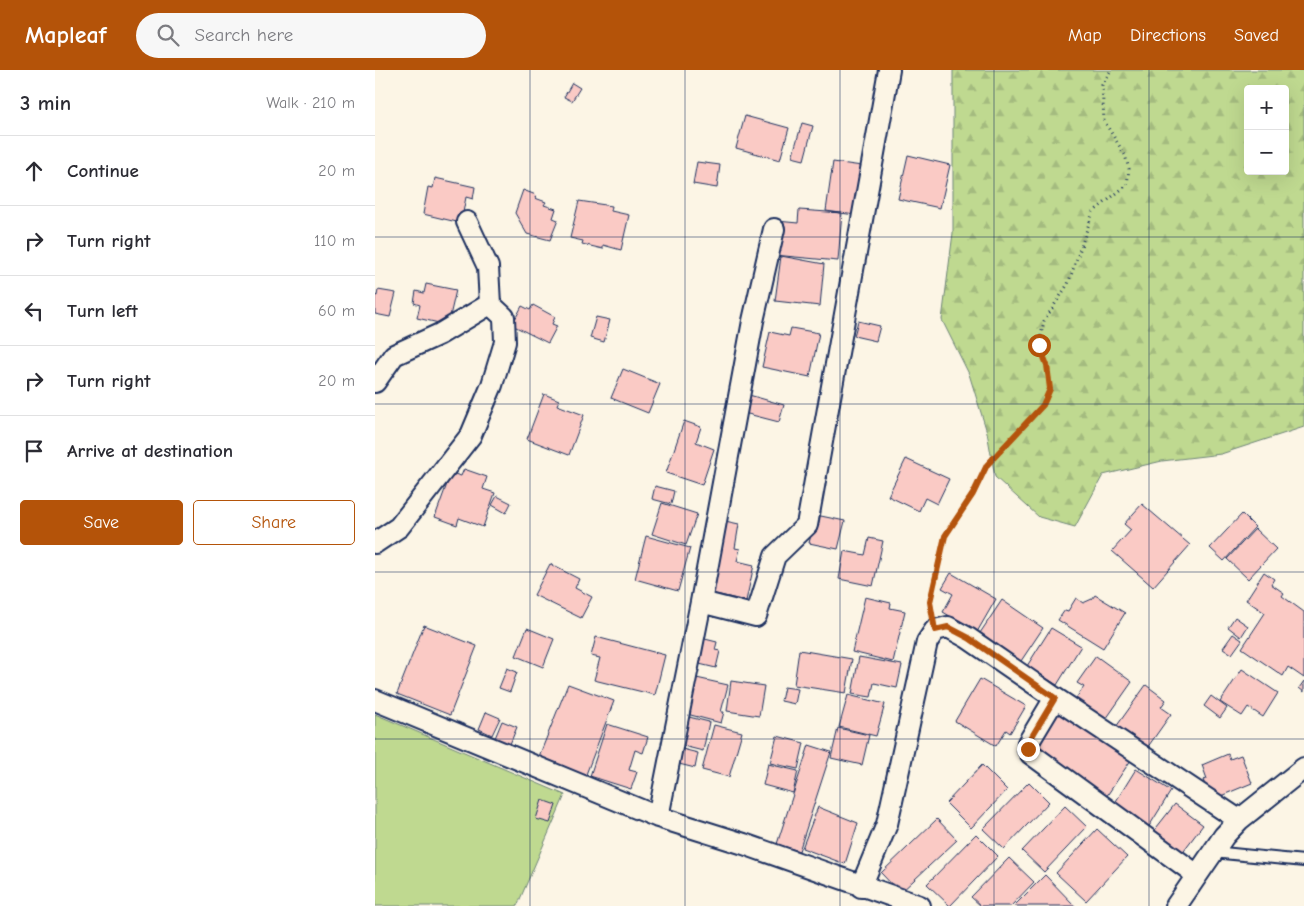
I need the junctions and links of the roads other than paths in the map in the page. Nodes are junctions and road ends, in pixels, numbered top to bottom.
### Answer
1 (889, 70) edge
2 (467, 222) dead end
3 (775, 229) dead end
4 (490, 304) junction
5 (377, 373) edge
6 (375, 544) edge
7 (701, 602) junction
8 (1055, 698) junction
9 (375, 700) edge
10 (1304, 768) edge
11 (659, 817) junction
12 (1239, 820) junction
13 (1213, 852) junction
14 (1304, 861) edge
15 (1197, 875) junction
16 (861, 887) junction
17 (920, 906) edge
18 (1176, 906) edge

1 - 7 street
2 - 4 street
3 - 7 street
4 - 5 street
4 - 6 street
7 - 11 street
8 - 12 street
8 - 15 street
8 - 16 street
9 - 11 street
10 - 12 street
11 - 16 street
12 - 13 street
13 - 14 lane
13 - 15 street
15 - 18 street
16 - 17 street

